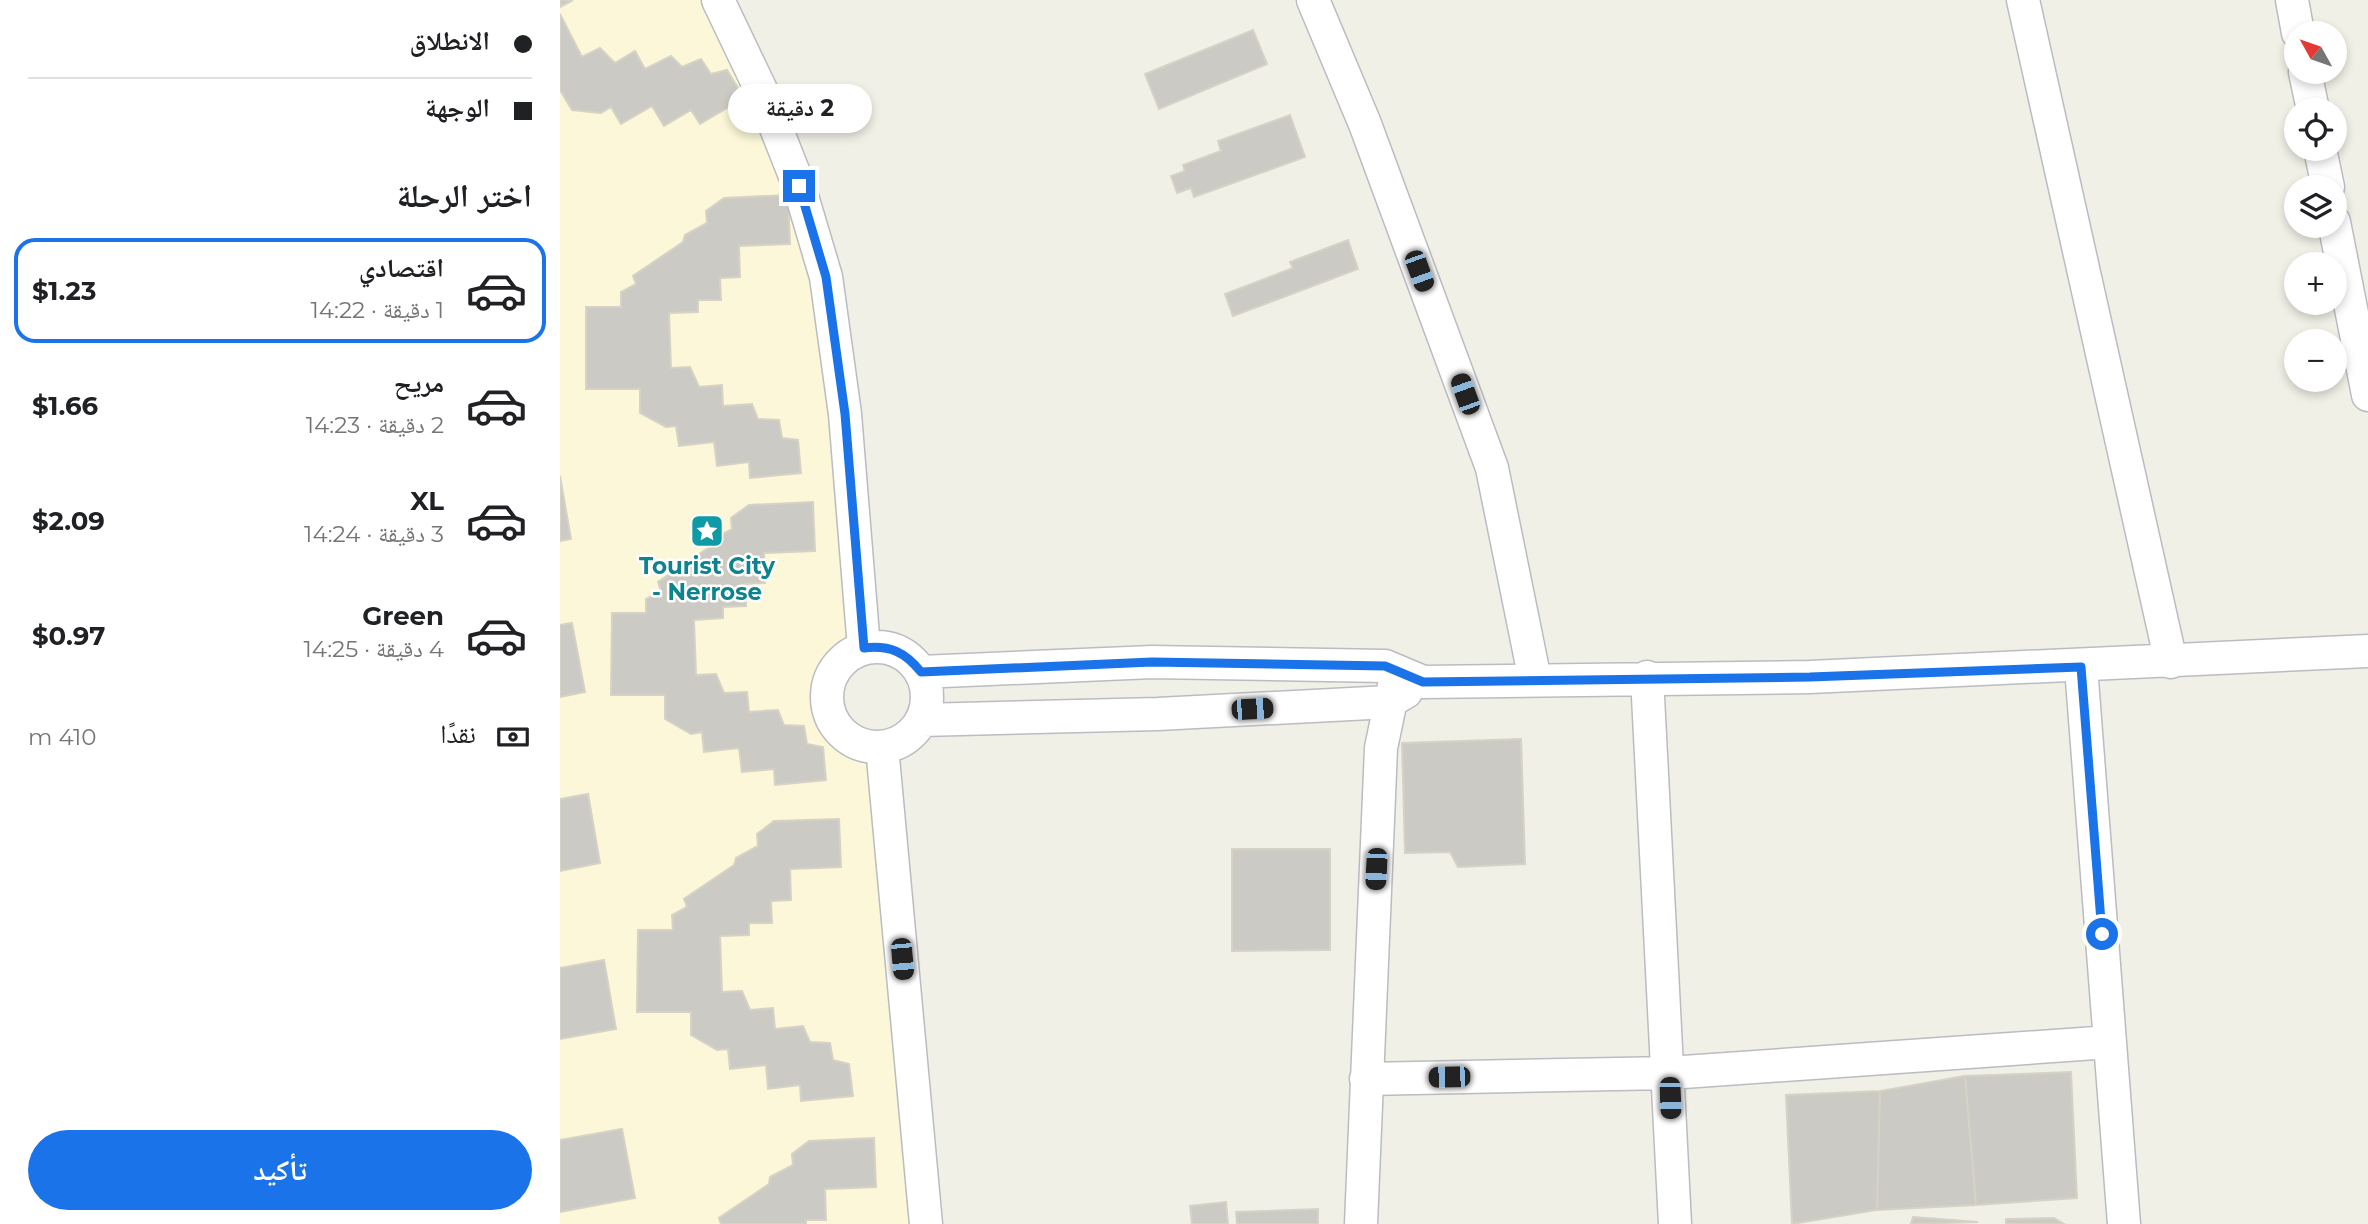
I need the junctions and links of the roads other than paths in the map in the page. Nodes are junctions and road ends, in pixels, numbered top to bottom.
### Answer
1 (718, 0) edge
2 (1313, 0) edge
3 (2024, 0) edge
4 (2292, 0) edge
5 (2296, 21) edge
6 (2337, 238) edge
7 (2368, 395) edge
8 (864, 648) junction
9 (2368, 651) edge
10 (2171, 662) junction
11 (1272, 664) junction
12 (2081, 667) junction
13 (921, 672) junction
14 (1410, 677) junction
15 (1647, 677) junction
16 (1535, 680) junction
17 (1389, 702) junction
18 (1276, 708) junction
19 (922, 720) junction
20 (882, 747) junction
21 (2110, 1042) junction
22 (1670, 1073) junction
23 (1366, 1079) junction
24 (926, 1224) edge
25 (1361, 1224) edge
26 (1675, 1224) edge
27 (2124, 1224) edge

1 - 8 street
2 - 16 street
3 - 10 street
4 - 5 street
6 - 7 street
8 - 13 street
8 - 20 street
9 - 10 street
10 - 12 street
11 - 13 street
11 - 14 street
11 - 18 street
12 - 15 street
12 - 21 street
13 - 19 street
14 - 16 street
14 - 17 street
15 - 16 street
15 - 22 street
17 - 18 street
17 - 23 street
18 - 19 street
19 - 20 street
20 - 24 street
21 - 22 street
21 - 27 street
22 - 23 street
22 - 26 street
23 - 25 street

